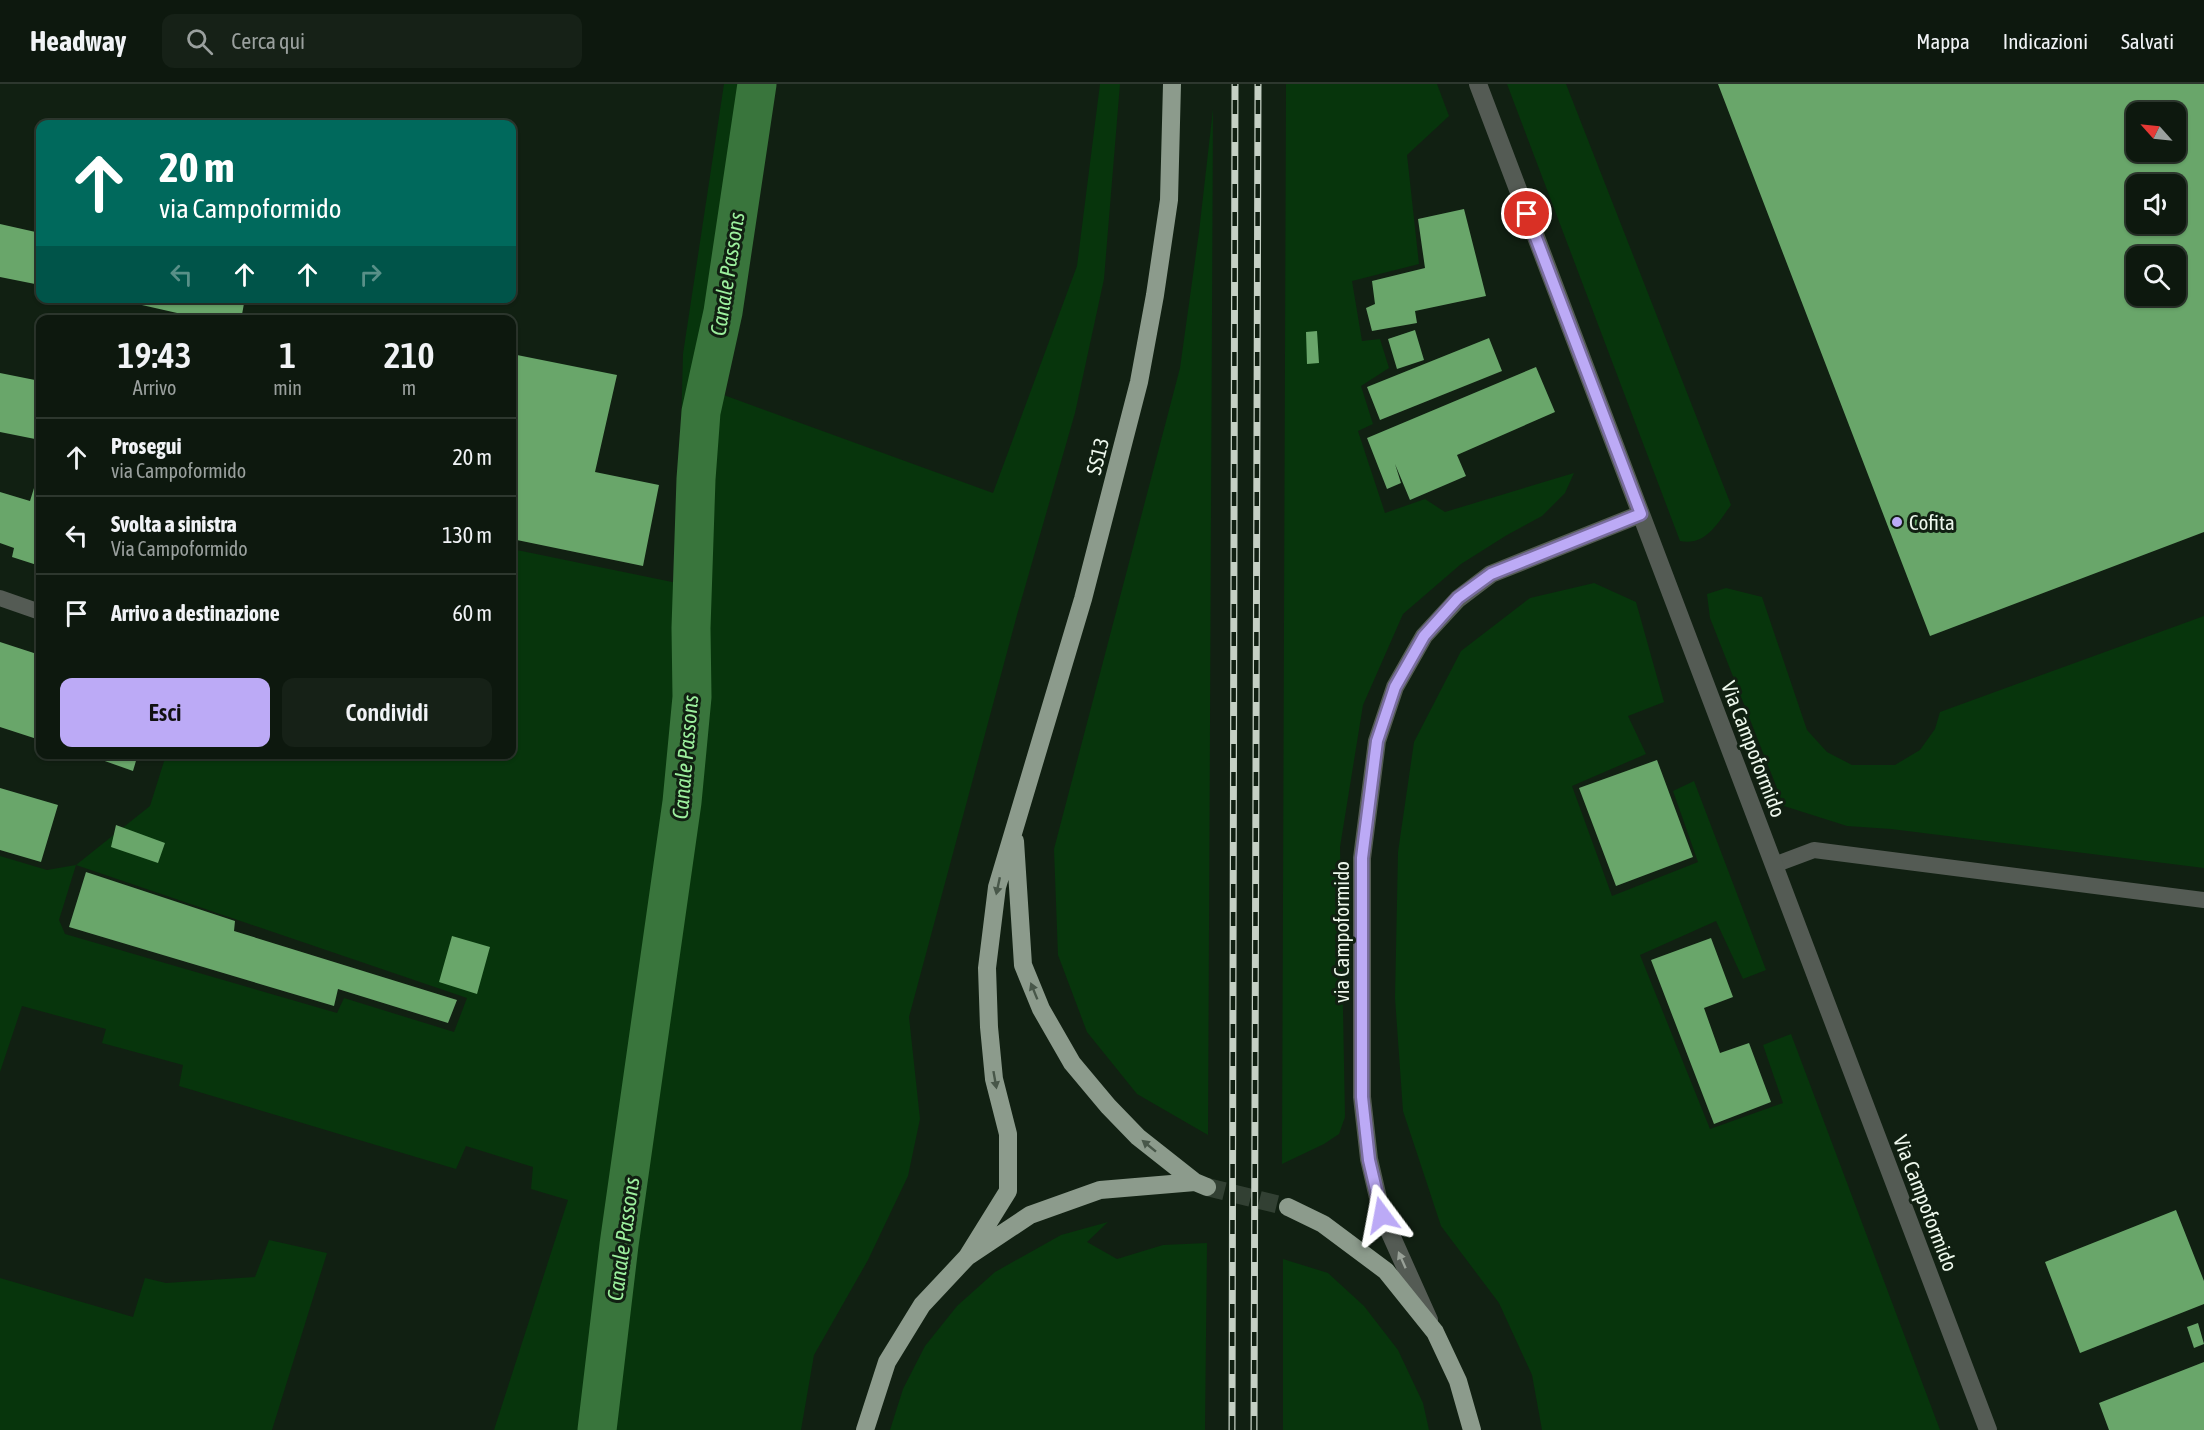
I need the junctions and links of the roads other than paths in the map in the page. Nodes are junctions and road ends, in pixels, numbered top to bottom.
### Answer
1 (1172, 84) edge
2 (1478, 84) edge
3 (1641, 514) junction
4 (0, 598) edge
5 (36, 611) edge
6 (1014, 830) junction
7 (1774, 865) junction
8 (2204, 900) edge
9 (1288, 1207) tunnel mouth
10 (968, 1257) junction
11 (1435, 1332) junction
12 (865, 1430) edge
13 (1472, 1430) edge
14 (1988, 1430) edge

1 - 6 main road, SS13 / SS13
2 - 3 street, Via Campoformido
3 - 7 street, Via Campoformido
11 -> 3 street, via Campoformido
4 - 5 lane
6 -> 10 main road, SS13
10 -> 6 main road, SS13
7 - 8 lane
7 - 14 street, Via Campoformido
9 - 11 main road
10 - 12 main road, SS13
11 - 13 main road

